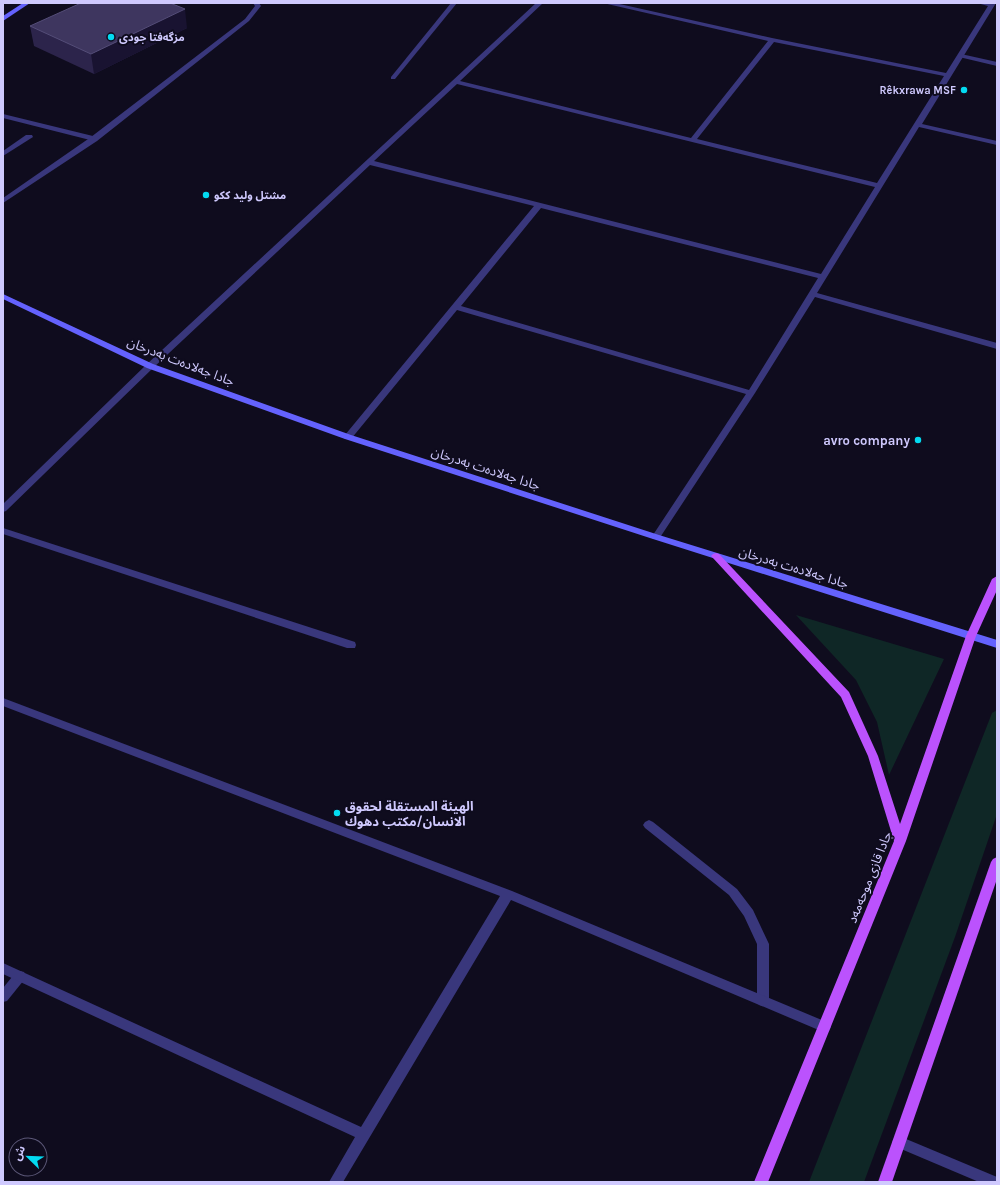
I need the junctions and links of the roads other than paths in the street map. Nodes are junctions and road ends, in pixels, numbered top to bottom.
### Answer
1 (26, 3) edge
2 (256, 3) edge
3 (454, 3) edge
4 (540, 3) edge
5 (606, 3) edge
6 (980, 3) edge
7 (992, 4) edge
8 (3, 19) edge
9 (772, 40) junction
10 (961, 56) junction
11 (997, 64) edge
12 (948, 75) junction
13 (393, 78) dead end
14 (455, 82) junction
15 (3, 116) edge
16 (918, 125) junction
17 (29, 137) dead end
18 (94, 138) junction
19 (693, 140) junction
20 (997, 143) edge
21 (3, 154) edge
22 (368, 162) junction
23 (880, 186) junction
24 (3, 201) edge
25 (539, 205) junction
26 (823, 277) junction
27 (812, 294) junction
28 (3, 296) edge
29 (456, 307) junction
30 (997, 346) edge
31 (150, 366) junction
32 (751, 393) junction
33 (348, 437) junction
34 (3, 509) edge
35 (3, 531) edge
36 (656, 537) junction
37 (716, 556) junction
38 (997, 579) edge
39 (971, 636) junction
40 (997, 644) edge
41 (352, 645) dead end
42 (3, 702) edge
43 (649, 825) dead end
44 (900, 841) junction
45 (996, 868) edge
46 (508, 894) junction
47 (3, 968) edge
48 (20, 976) junction
49 (3, 997) edge
50 (763, 1001) junction
51 (825, 1027) junction
52 (364, 1136) junction
53 (899, 1142) junction
54 (336, 1182) edge
55 (761, 1182) edge
56 (885, 1182) edge
57 (994, 1182) edge

1 - 8 street
2 - 18 street
3 - 13 street
4 - 14 street
5 - 9 street
6 - 7 street
7 - 10 street
9 - 12 street
9 - 19 street
10 - 11 street
10 - 12 street
12 - 16 street
14 - 19 street
14 - 22 street
15 - 18 street
16 - 20 street
16 - 23 street
17 - 21 street
18 - 24 street
19 - 23 street
22 - 25 street
22 - 31 street
23 - 26 street
25 - 26 street
25 - 29 street
26 - 27 street
27 - 30 street
27 - 32 street
28 - 31 street, جادا جەلادەت بەدرخان
29 - 32 street
29 - 33 street
31 - 33 street, جادا جەلادەت بەدرخان
31 - 34 street
32 - 36 street
33 - 36 street, جادا جەلادەت بەدرخان
35 - 41 street
36 - 37 street, جادا جەلادەت بەدرخان
37 - 39 street, جادا جەلادەت بەدرخان
37 - 44 main road
38 - 39 main road, جادا قازی موحەمەد
39 - 40 street, جادا جەلادەت بەدرخان
39 - 44 main road, جادا قازی موحەمەد
42 - 46 street
43 - 50 street
44 - 51 main road, جادا قازی موحەمەد
45 - 53 main road
46 - 50 street
46 - 52 street
47 - 48 street
48 - 49 street
48 - 52 street
50 - 51 street
51 - 55 main road, جادا قازی موحەمەد
52 - 54 street
53 - 56 main road
53 - 57 street

